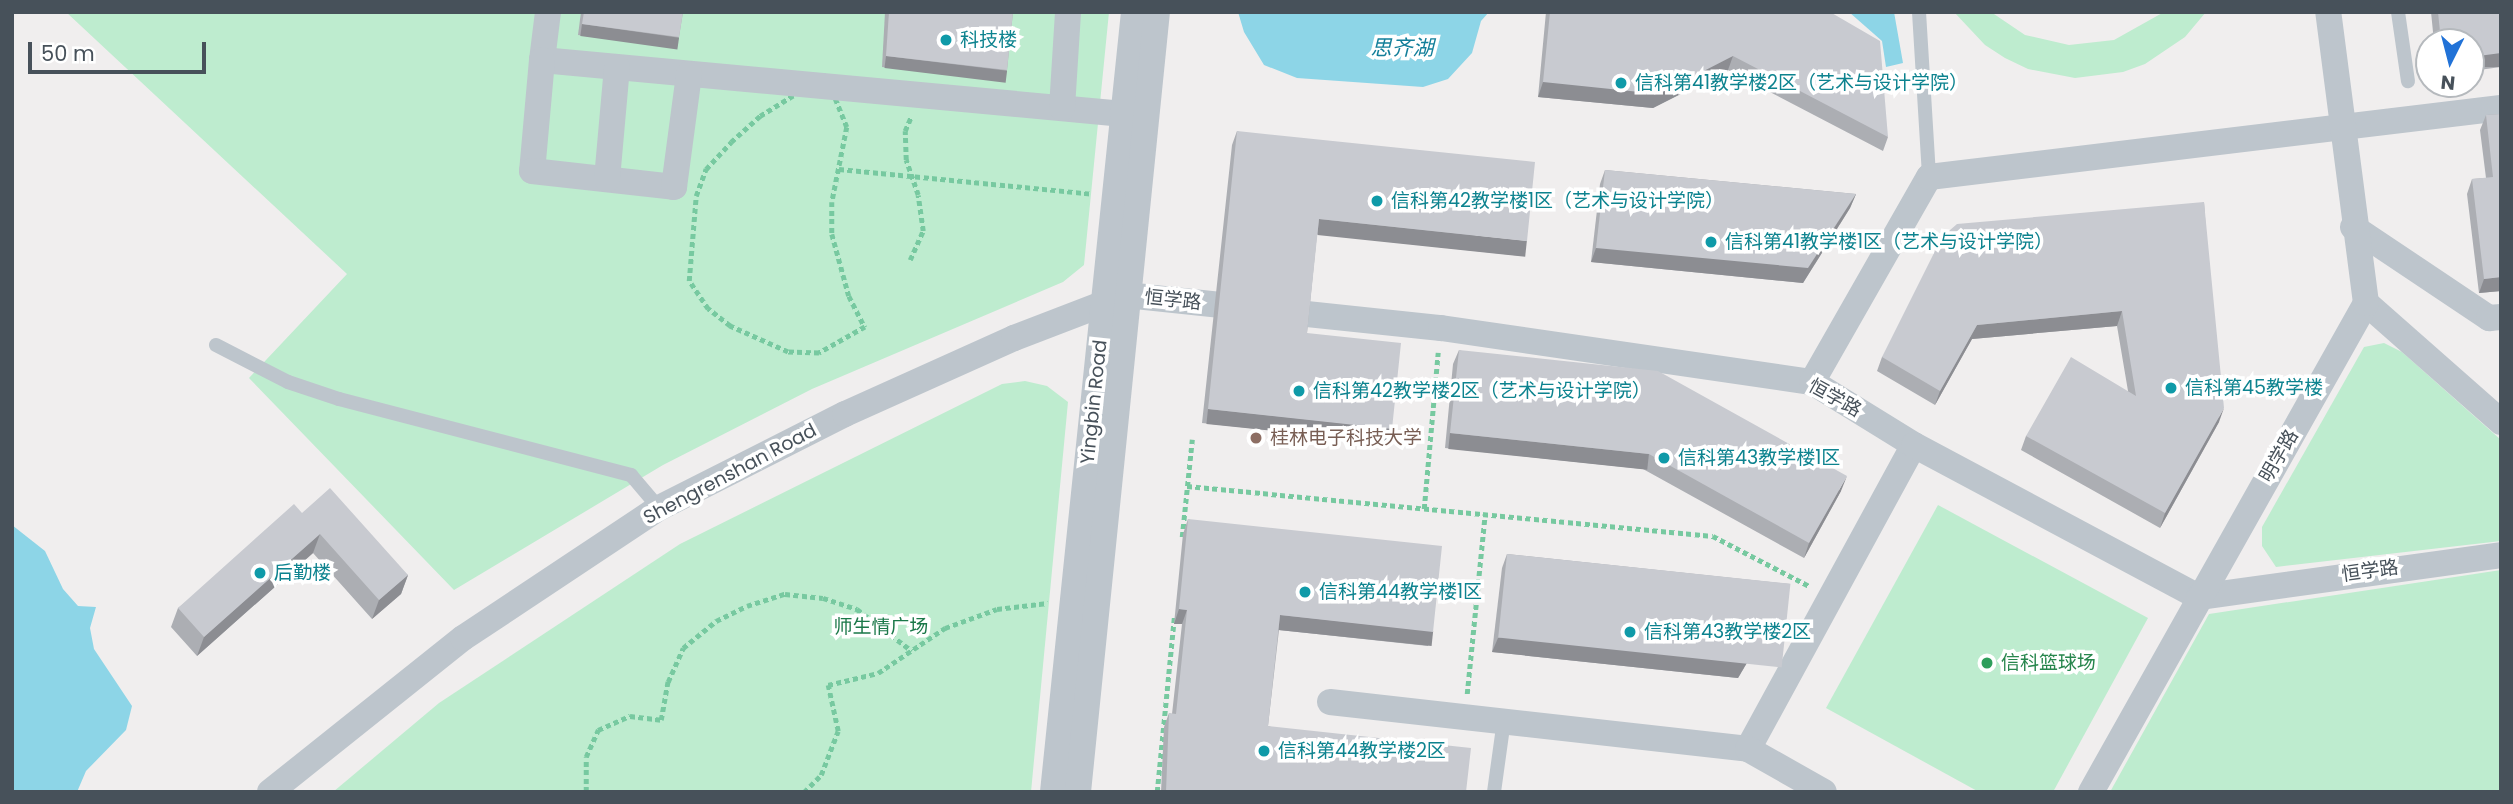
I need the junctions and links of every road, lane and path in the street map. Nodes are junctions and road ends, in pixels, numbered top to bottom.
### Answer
1 (548, 12) edge
2 (1068, 12) edge
3 (1134, 12) edge
4 (1157, 12) edge
5 (1919, 12) edge
6 (2328, 12) edge
7 (2398, 12) edge
8 (542, 60) junction
9 (617, 67) junction
10 (689, 74) junction
11 (2408, 81) dead end
12 (914, 108) dead end
13 (1062, 108) junction
14 (2501, 108) edge
15 (1124, 114) junction
16 (2342, 128) junction
17 (839, 169) junction
18 (912, 177) junction
19 (1929, 177) junction
20 (607, 179) junction
21 (1115, 196) junction
22 (2353, 227) junction
23 (910, 260) dead end
24 (1115, 298) junction
25 (2366, 303) junction
26 (2501, 317) edge
27 (1441, 328) junction
28 (216, 345) dead end
29 (1812, 382) junction
30 (2501, 422) edge
31 (1192, 440) dead end
32 (1914, 445) junction
33 (1187, 486) junction
34 (659, 508) junction
35 (1424, 509) junction
36 (1485, 514) junction
37 (1181, 546) dead end
38 (2501, 555) edge
39 (2199, 597) junction
40 (1829, 598) junction
41 (1073, 601) junction
42 (1175, 611) dead end
43 (912, 651) junction
44 (1331, 702) dead end
45 (1465, 716) junction
46 (1504, 720) junction
47 (1748, 749) junction
48 (270, 792) edge
49 (467, 792) edge
50 (505, 792) edge
51 (586, 792) edge
52 (804, 792) edge
53 (1053, 792) edge
54 (1078, 792) edge
55 (1157, 792) edge
56 (1494, 792) edge
57 (1824, 792) edge
58 (2091, 792) edge

1 - 8 street
2 - 13 street
3 - 15 street, Yingbin Road
4 - 24 street, Yingbin Road
5 - 19 lane
6 - 16 street
7 - 11 lane
8 - 9 street
8 - 20 street
9 - 10 street
9 - 20 street
10 - 13 street
10 - 20 street
12 - 18 path
13 - 15 street
14 - 16 street
15 - 21 street, Yingbin Road
16 - 19 street
16 - 22 street
17 - 17 path
17 - 18 path
18 - 21 path
18 - 23 path
19 - 29 street
21 - 24 street, Yingbin Road
22 - 25 street
22 - 26 street
24 - 27 street, 恒学路
24 - 34 street, Shengrenshan Road
24 - 41 street, Yingbin Road
24 - 54 street, Yingbin Road
25 - 30 street
25 - 39 street, 明学路
27 - 29 street, 恒学路
27 - 35 path
28 - 34 lane
29 - 32 street, 恒学路
31 - 33 path
32 - 39 street, 恒学路
32 - 40 street
33 - 35 path
33 - 37 path
34 - 48 street, Shengrenshan Road
35 - 36 path
36 - 40 path
36 - 45 path
38 - 39 street, 恒学路
39 - 58 street, 明学路
40 - 47 street
41 - 43 path
41 - 53 street, Yingbin Road
42 - 55 path
43 - 51 path
43 - 52 path
44 - 45 street
45 - 46 street
46 - 47 street
46 - 56 lane
47 - 57 street
49 - 50 path

